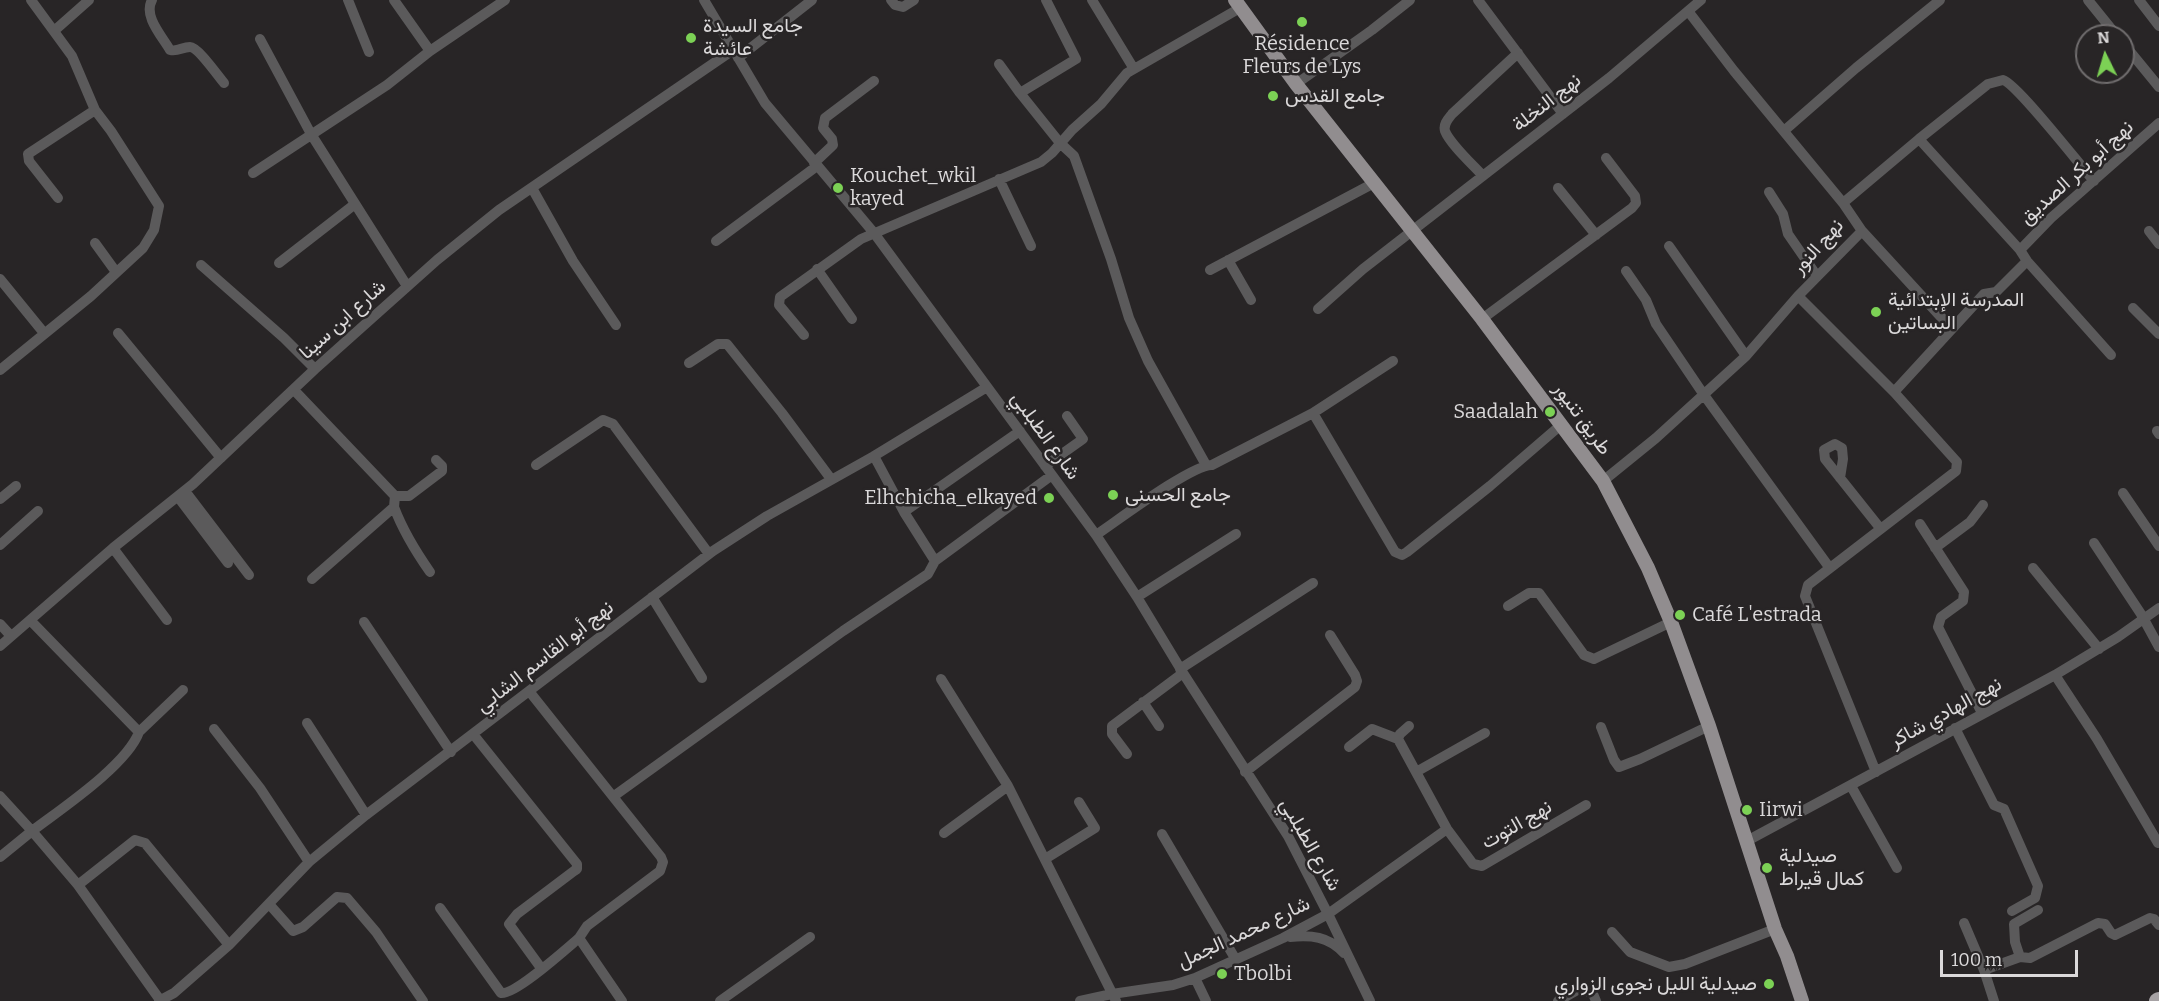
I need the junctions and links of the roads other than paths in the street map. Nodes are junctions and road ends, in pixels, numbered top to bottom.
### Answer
1 (31, 0) edge
2 (89, 0) edge
3 (152, 0) edge
4 (348, 0) edge
5 (394, 0) edge
6 (505, 0) edge
7 (704, 0) edge
8 (812, 0) edge
9 (891, 0) edge
10 (914, 0) edge
11 (1046, 0) edge
12 (1092, 0) edge
13 (1410, 0) edge
14 (1478, 0) edge
15 (1701, 0) edge
16 (2088, 0) edge
17 (2139, 0) edge
18 (1933, 2) edge
19 (1237, 4) edge
20 (1688, 11) junction
21 (2107, 24) edge
22 (2159, 27) edge
23 (54, 31) junction
24 (260, 39) dead end
25 (430, 51) junction
26 (369, 52) dead end
27 (1518, 53) junction
28 (736, 54) junction
29 (2135, 58) edge
30 (999, 64) dead end
31 (1134, 69) junction
32 (874, 81) dead end
33 (224, 83) dead end
34 (1296, 84) junction
35 (2159, 87) edge
36 (1020, 93) junction
37 (95, 110) junction
38 (1563, 114) junction
39 (2159, 123) edge
40 (1785, 130) junction
41 (311, 134) junction
42 (1919, 139) junction
43 (1060, 143) junction
44 (1606, 158) dead end
45 (815, 164) junction
46 (253, 173) dead end
47 (1483, 176) junction
48 (999, 179) junction
49 (2094, 181) junction
50 (1374, 183) junction
51 (532, 188) junction
52 (1558, 189) dead end
53 (1769, 192) dead end
54 (58, 198) dead end
55 (1843, 203) junction
56 (355, 204) junction
57 (1413, 230) junction
58 (1862, 231) junction
59 (2148, 231) dead end
60 (874, 233) junction
61 (1596, 235) junction
62 (716, 241) dead end
63 (95, 243) dead end
64 (2159, 244) edge
65 (1031, 246) dead end
66 (1669, 246) dead end
67 (2020, 250) junction
68 (1228, 260) junction
69 (2027, 261) junction
70 (279, 263) dead end
71 (201, 264) dead end
72 (817, 269) junction
73 (1210, 270) dead end
74 (1626, 271) dead end
75 (116, 272) junction
76 (1817, 276) junction
77 (0, 279) edge
78 (407, 286) junction
79 (1798, 296) junction
80 (1251, 300) dead end
81 (2133, 308) dead end
82 (1318, 309) dead end
83 (852, 319) dead end
84 (1482, 319) junction
85 (616, 325) dead end
86 (1952, 329) junction
87 (44, 333) junction
88 (118, 333) dead end
89 (2159, 334) edge
90 (804, 335) dead end
91 (2111, 355) dead end
92 (1746, 357) junction
93 (1393, 361) dead end
94 (689, 363) dead end
95 (315, 369) junction
96 (0, 370) edge
97 (987, 387) junction
98 (294, 390) junction
99 (1894, 392) junction
100 (1704, 395) junction
101 (1313, 413) junction
102 (1067, 416) dead end
103 (1562, 424) junction
104 (1020, 432) junction
105 (874, 456) junction
106 (221, 458) junction
107 (436, 460) dead end
108 (536, 465) dead end
109 (1206, 465) junction
110 (1049, 471) junction
111 (1840, 478) dead end
112 (831, 479) junction
113 (1603, 481) junction
114 (16, 486) dead end
115 (2122, 493) dead end
116 (181, 494) junction
117 (0, 499) edge
118 (395, 502) junction
119 (1983, 505) dead end
120 (38, 511) dead end
121 (904, 512) junction
122 (1920, 524) dead end
123 (1880, 528) junction
124 (1236, 534) dead end
125 (1096, 535) junction
126 (2094, 543) dead end
127 (0, 545) edge
128 (2159, 546) edge
129 (113, 548) junction
130 (1935, 548) junction
131 (708, 554) junction
132 (935, 561) junction
133 (228, 563) dead end
134 (1829, 567) junction
135 (2032, 568) dead end
136 (430, 573) dead end
137 (249, 575) dead end
138 (312, 579) dead end
139 (1312, 583) dead end
140 (652, 597) junction
141 (1137, 597) junction
142 (1508, 606) dead end
143 (2159, 608) edge
144 (30, 620) junction
145 (167, 620) dead end
146 (2143, 620) junction
147 (364, 622) dead end
148 (1671, 622) junction
149 (0, 624) edge
150 (1330, 635) dead end
151 (11, 636) junction
152 (0, 646) edge
153 (2159, 647) edge
154 (2099, 649) junction
155 (1181, 671) junction
156 (2055, 675) junction
157 (702, 678) dead end
158 (941, 679) dead end
159 (183, 690) dead end
160 (529, 691) junction
161 (1143, 702) junction
162 (1982, 713) junction
163 (307, 723) dead end
164 (1159, 726) dead end
165 (1409, 726) dead end
166 (1709, 726) junction
167 (1601, 727) dead end
168 (1955, 728) junction
169 (214, 729) dead end
170 (139, 732) junction
171 (1485, 733) dead end
172 (473, 734) junction
173 (1398, 739) junction
174 (1349, 747) dead end
175 (451, 752) junction
176 (1127, 754) dead end
177 (1245, 772) junction
178 (1416, 772) junction
179 (1876, 772) junction
180 (1008, 786) junction
181 (1851, 786) junction
182 (0, 796) edge
183 (614, 796) junction
184 (1079, 802) dead end
185 (1586, 805) dead end
186 (366, 815) junction
187 (1447, 829) junction
188 (32, 831) junction
189 (944, 833) dead end
190 (1162, 834) dead end
191 (1745, 842) junction
192 (2158, 843) edge
193 (0, 857) edge
194 (1045, 859) junction
195 (309, 862) junction
196 (1897, 868) dead end
197 (78, 885) junction
198 (269, 904) junction
199 (440, 908) dead end
200 (2038, 910) dead end
201 (2012, 911) dead end
202 (1328, 914) junction
203 (1964, 923) dead end
204 (2159, 925) edge
205 (1775, 929) junction
206 (1612, 932) dead end
207 (810, 937) dead end
208 (579, 938) junction
209 (1283, 938) junction
210 (229, 945) junction
211 (2020, 957) junction
212 (1236, 960) junction
213 (1351, 961) junction
214 (541, 968) junction
215 (1984, 970) junction
216 (1195, 978) junction
217 (1114, 997) edge
218 (160, 1000) edge
219 (423, 1001) edge
220 (622, 1001) edge
221 (720, 1001) edge
222 (1080, 1001) edge
223 (1206, 1001) edge
224 (1370, 1001) edge
225 (1558, 1001) edge
226 (1596, 1001) edge
227 (1793, 1001) edge
228 (1802, 1001) edge
229 (1994, 1001) edge

1 - 23 street
2 - 23 street
3 - 33 street
4 - 26 street
5 - 25 street
6 - 25 street
7 - 28 street, شارع الطبلبي
8 - 28 street, شارع ابن سينا
9 - 10 street
11 - 36 street
12 - 31 street
13 - 34 street
14 - 27 street
15 - 20 street, نهج النخلة
16 - 21 street
17 - 22 street
18 - 40 street
19 - 31 street
19 - 34 main road, طريق تنيور
20 - 38 street, نهج النخلة
20 - 40 street, نهج النور
23 - 37 street
24 - 41 street
25 - 41 street
27 - 38 street
27 - 47 street
28 - 45 street, شارع الطبلبي
28 - 51 street, شارع ابن سينا
29 - 35 street
30 - 36 street
31 - 43 street
32 - 45 street
34 - 50 main road, طريق تنيور
36 - 43 street
37 - 54 street
37 - 75 street
38 - 47 street, نهج النخلة
39 - 49 street, نهج أبو بكر الصديق
40 - 55 street, نهج النور
41 - 46 street
41 - 56 street
42 - 49 street
42 - 55 street
42 - 67 street
43 - 48 street
43 - 109 street
44 - 61 street
45 - 60 street, شارع الطبلبي
45 - 62 street
47 - 57 street, نهج النخلة
48 - 60 street
48 - 65 street
49 - 67 street, نهج أبو بكر الصديق
50 - 57 main road, طريق تنيور
50 - 68 street
51 - 78 street, شارع ابن سينا
51 - 85 street
52 - 61 street
53 - 76 street
55 - 58 street, نهج النور
56 - 70 street
56 - 78 street
57 - 82 street, نهج النخلة
57 - 84 main road, طريق تنيور
58 - 76 street, نهج النور
58 - 86 street
59 - 64 street
60 - 72 street
60 - 97 street, شارع الطبلبي
61 - 84 street
63 - 75 street
66 - 92 street
67 - 69 street
68 - 73 street
68 - 80 street
69 - 86 street
69 - 91 street
71 - 95 street
72 - 83 street
72 - 90 street
74 - 100 street
75 - 87 street
76 - 79 street, نهج النور
77 - 87 street
78 - 95 street, شارع ابن سينا
79 - 92 street, نهج النور
79 - 99 street
81 - 89 street
84 - 103 main road, طريق تنيور
86 - 99 street
87 - 96 street
88 - 106 street
92 - 100 street, نهج النور
93 - 101 street
94 - 112 street
95 - 98 street, شارع ابن سينا
97 - 104 street, شارع الطبلبي
97 - 105 street, نهج أبو القاسم الشابي
98 - 106 street, شارع ابن سينا
98 - 118 street
99 - 123 street
100 - 113 street, نهج النور
100 - 134 street
101 - 103 street
101 - 109 street
102 - 110 street
103 - 113 main road, طريق تنيور
104 - 110 street, شارع الطبلبي
104 - 121 street
105 - 112 street, نهج أبو القاسم الشابي
105 - 121 street
106 - 116 street, شارع ابن سينا
107 - 118 street
108 - 131 street
109 - 125 street
110 - 125 street, شارع الطبلبي
110 - 132 street
111 - 123 street
112 - 131 street, نهج أبو القاسم الشابي
113 - 148 main road, طريق تنيور
114 - 117 street
115 - 128 street
116 - 129 street, شارع ابن سينا
116 - 133 street
116 - 137 street
118 - 136 street
118 - 138 street
119 - 130 street
120 - 127 street
121 - 132 street
122 - 130 street
123 - 134 street
124 - 141 street
125 - 141 street, شارع الطبلبي
126 - 146 street
129 - 144 street, شارع ابن سينا
129 - 145 street
130 - 162 street
131 - 140 street, نهج أبو القاسم الشابي
132 - 183 street
134 - 179 street
135 - 154 street
139 - 155 street
140 - 157 street
140 - 160 street, نهج أبو القاسم الشابي
141 - 155 street, شارع الطبلبي
142 - 148 street
143 - 146 street, نهج الهادي شاكر
144 - 151 street, شارع ابن سينا
144 - 170 street
146 - 153 street
146 - 154 street, نهج الهادي شاكر
147 - 175 street
148 - 166 main road, طريق تنيور
149 - 151 street
150 - 177 street
151 - 152 street, شارع ابن سينا
154 - 156 street, نهج الهادي شاكر
155 - 161 street
155 - 177 street, شارع الطبلبي
156 - 162 street, نهج الهادي شاكر
156 - 192 street
158 - 180 street
159 - 170 street
160 - 172 street, نهج أبو القاسم الشابي
160 - 183 street
161 - 164 street
161 - 176 street
162 - 168 street, نهج الهادي شاكر
163 - 186 street
165 - 173 street
166 - 167 street
166 - 191 main road, طريق تنيور
168 - 179 street, نهج الهادي شاكر
168 - 201 street
169 - 195 street
170 - 188 street
171 - 178 street
172 - 175 street, نهج أبو القاسم الشابي
172 - 214 street
173 - 174 street
173 - 178 street, نهج التوت
175 - 186 street, نهج أبو القاسم الشابي
177 - 202 street, شارع الطبلبي
178 - 187 street, نهج التوت
179 - 181 street, نهج الهادي شاكر
180 - 189 street
180 - 194 street
181 - 191 street, نهج الهادي شاكر
181 - 196 street
182 - 188 street
183 - 208 street
184 - 194 street
185 - 187 street, نهج التوت
186 - 195 street, نهج أبو القاسم الشابي
187 - 202 street
188 - 193 street
188 - 197 street
190 - 212 street
191 - 205 main road, طريق تنيور
194 - 217 street
195 - 198 street, نهج أبو القاسم الشابي
197 - 210 street
197 - 218 street
198 - 210 street, نهج أبو القاسم الشابي
198 - 219 street
199 - 214 street
200 - 211 street
202 - 209 street, شارع محمد الجمل
202 - 213 street, شارع محمد الجمل
203 - 215 street
204 - 211 street
205 - 206 street
205 - 227 main road, طريق تنيور
205 - 228 main road, طريق تنيور
207 - 221 street
208 - 214 street
208 - 220 street
209 - 212 street, شارع محمد الجمل
209 - 213 street
210 - 218 street, نهج أبو القاسم الشابي
211 - 215 street
212 - 216 street, شارع محمد الجمل
213 - 224 street, شارع محمد الجمل
215 - 229 street
216 - 217 street, شارع محمد الجمل
216 - 223 street
217 - 222 street, شارع محمد الجمل
225 - 226 street

